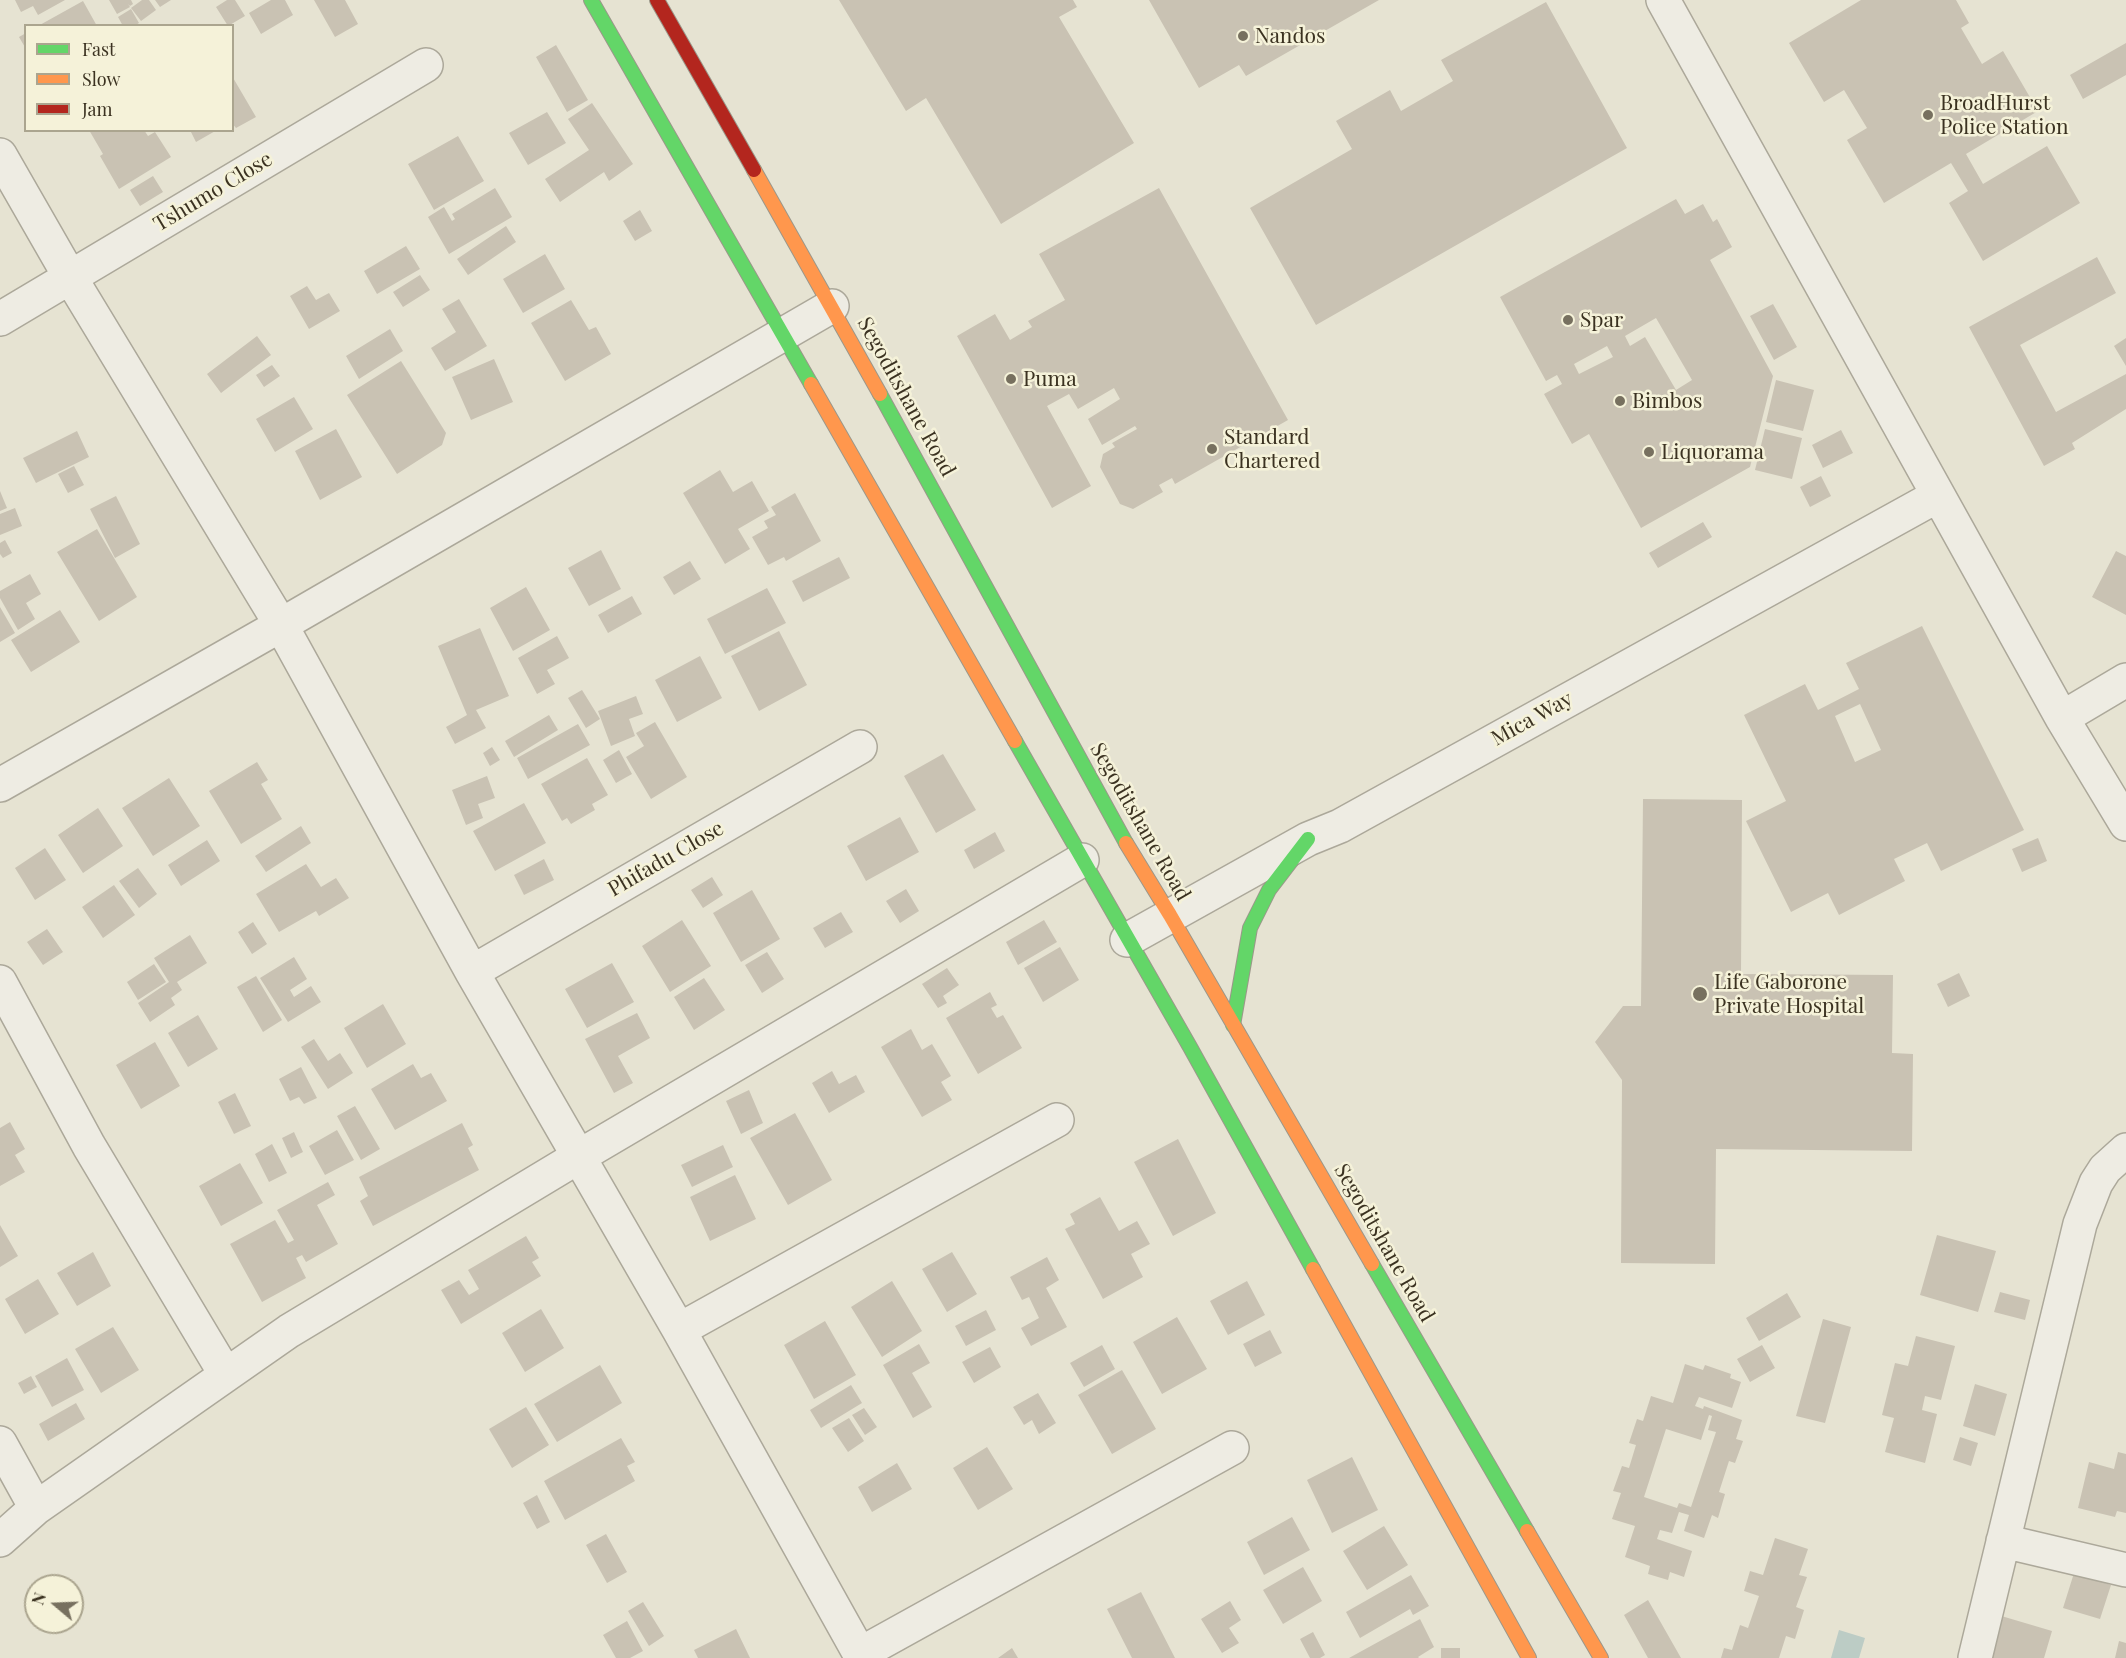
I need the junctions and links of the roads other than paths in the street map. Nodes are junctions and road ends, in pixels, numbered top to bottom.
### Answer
1 (591, 0) edge
2 (657, 0) edge
3 (1663, 0) edge
4 (426, 65) dead end
5 (0, 155) edge
6 (70, 277) junction
7 (832, 306) junction
8 (0, 318) edge
9 (782, 336) junction
10 (1937, 496) junction
11 (281, 625) junction
12 (2126, 680) edge
13 (2062, 718) junction
14 (860, 747) dead end
15 (0, 785) edge
16 (2126, 824) edge
17 (1308, 839) junction
18 (1082, 860) junction
19 (1170, 915) junction
20 (1127, 940) junction
21 (472, 972) junction
22 (0, 982) edge
23 (1233, 1025) junction
24 (1057, 1120) dead end
25 (2126, 1150) edge
26 (578, 1157) junction
27 (679, 1330) junction
28 (226, 1375) junction
29 (0, 1443) edge
30 (1232, 1448) dead end
31 (36, 1508) junction
32 (0, 1540) edge
33 (2003, 1541) junction
34 (2126, 1570) edge
35 (861, 1656) edge
36 (1529, 1658) edge
37 (1601, 1658) edge
38 (1975, 1658) edge

1 - 9 main road
2 - 7 main road, Segoditshane Road
3 - 10 street
4 - 6 street, Tshumo Close
5 - 6 street
6 - 8 street, Tshumo Close
6 - 11 street
7 - 9 street
7 - 19 main road, Segoditshane Road
9 - 11 street
9 - 18 main road
10 - 13 street
10 - 17 street, Mica Way
11 - 15 street
11 - 21 street
12 - 13 street
13 - 16 street
14 - 21 street, Phifadu Close
17 - 19 street, Mica Way
17 - 23 main road
18 - 20 main road
18 - 26 street
19 - 20 street, Mica Way
19 - 23 main road, Segoditshane Road
20 - 36 main road
21 - 26 street
22 - 28 street
23 - 37 main road, Segoditshane Road
24 - 27 street
25 - 33 street
26 - 27 street
26 - 28 street
27 - 35 street
28 - 31 street
29 - 31 street
30 - 35 street
31 - 32 street
33 - 34 street
33 - 38 street

